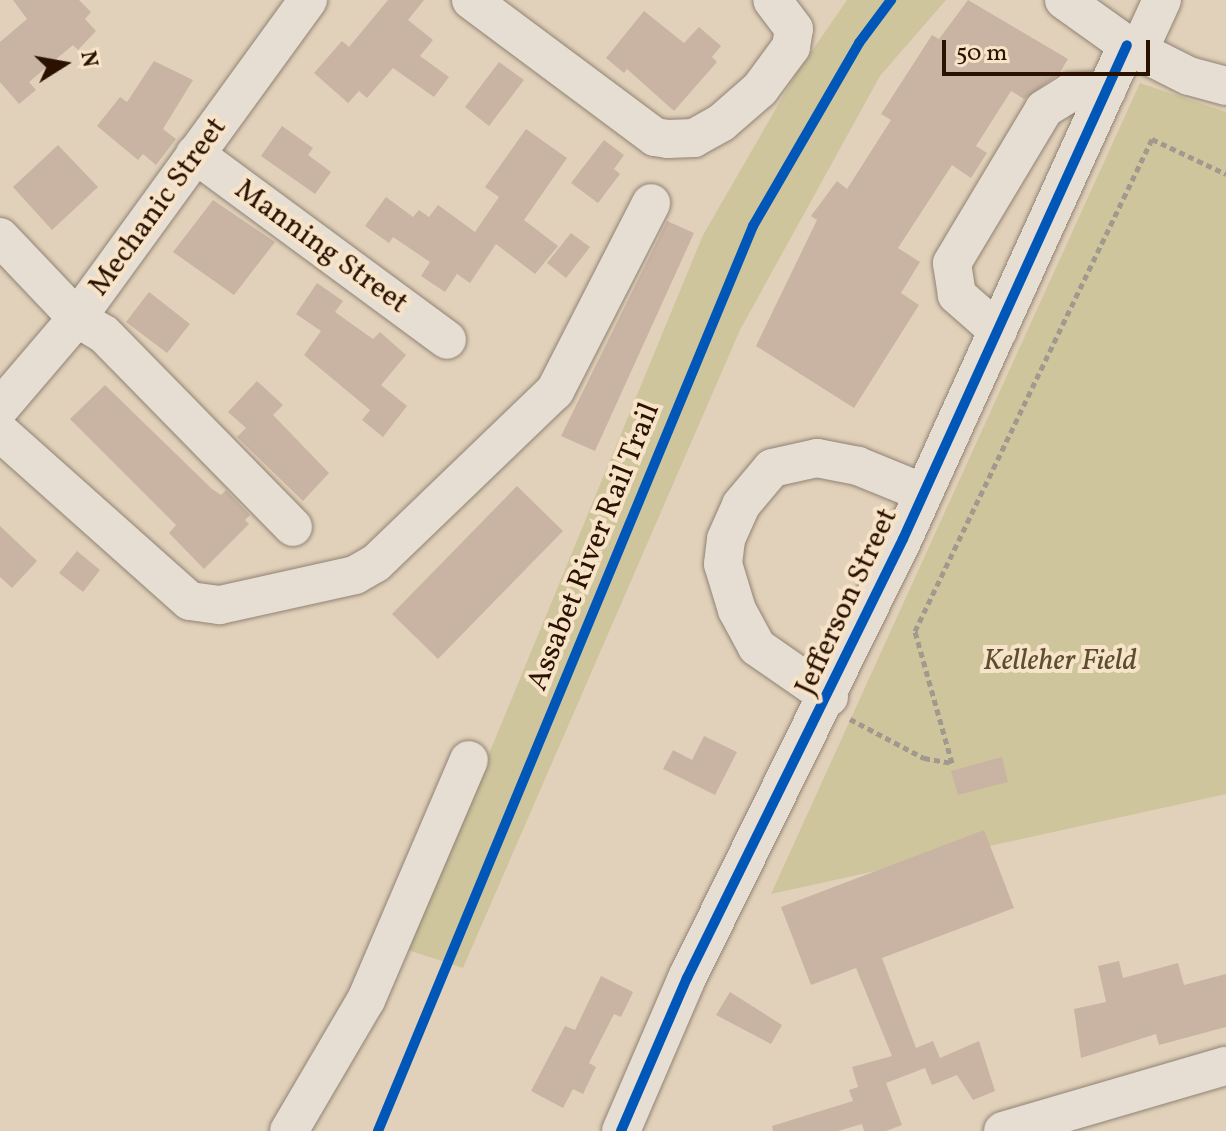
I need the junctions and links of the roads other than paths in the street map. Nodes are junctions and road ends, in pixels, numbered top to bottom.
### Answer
1 (308, 0) edge
2 (471, 0) edge
3 (772, 0) edge
4 (1064, 0) edge
5 (1162, 0) edge
6 (1133, 48) junction
7 (1226, 86) edge
8 (1107, 90) junction
9 (195, 154) junction
10 (651, 203) dead end
11 (0, 237) edge
12 (77, 318) junction
13 (998, 331) junction
14 (447, 340) dead end
15 (0, 408) edge
16 (0, 432) edge
17 (924, 493) junction
18 (293, 527) dead end
19 (827, 702) junction
20 (469, 760) dead end
21 (1226, 1066) edge
22 (289, 1131) edge
23 (621, 1131) edge
24 (1003, 1131) edge

1 - 9 street, Mechanic Street
2 - 3 street
4 - 6 street
5 - 6 street, Jefferson Street
6 - 7 street
6 - 8 street, Jefferson Street
8 - 13 street, Jefferson Street
8 - 13 street
9 - 12 street, Mechanic Street
9 - 14 street, Manning Street
10 - 16 street
11 - 12 street
12 - 15 street, Mechanic Street
12 - 18 street
13 - 17 street, Jefferson Street
17 - 19 street, Jefferson Street
17 - 19 street
19 - 23 street, Jefferson Street
20 - 22 street
21 - 24 street

